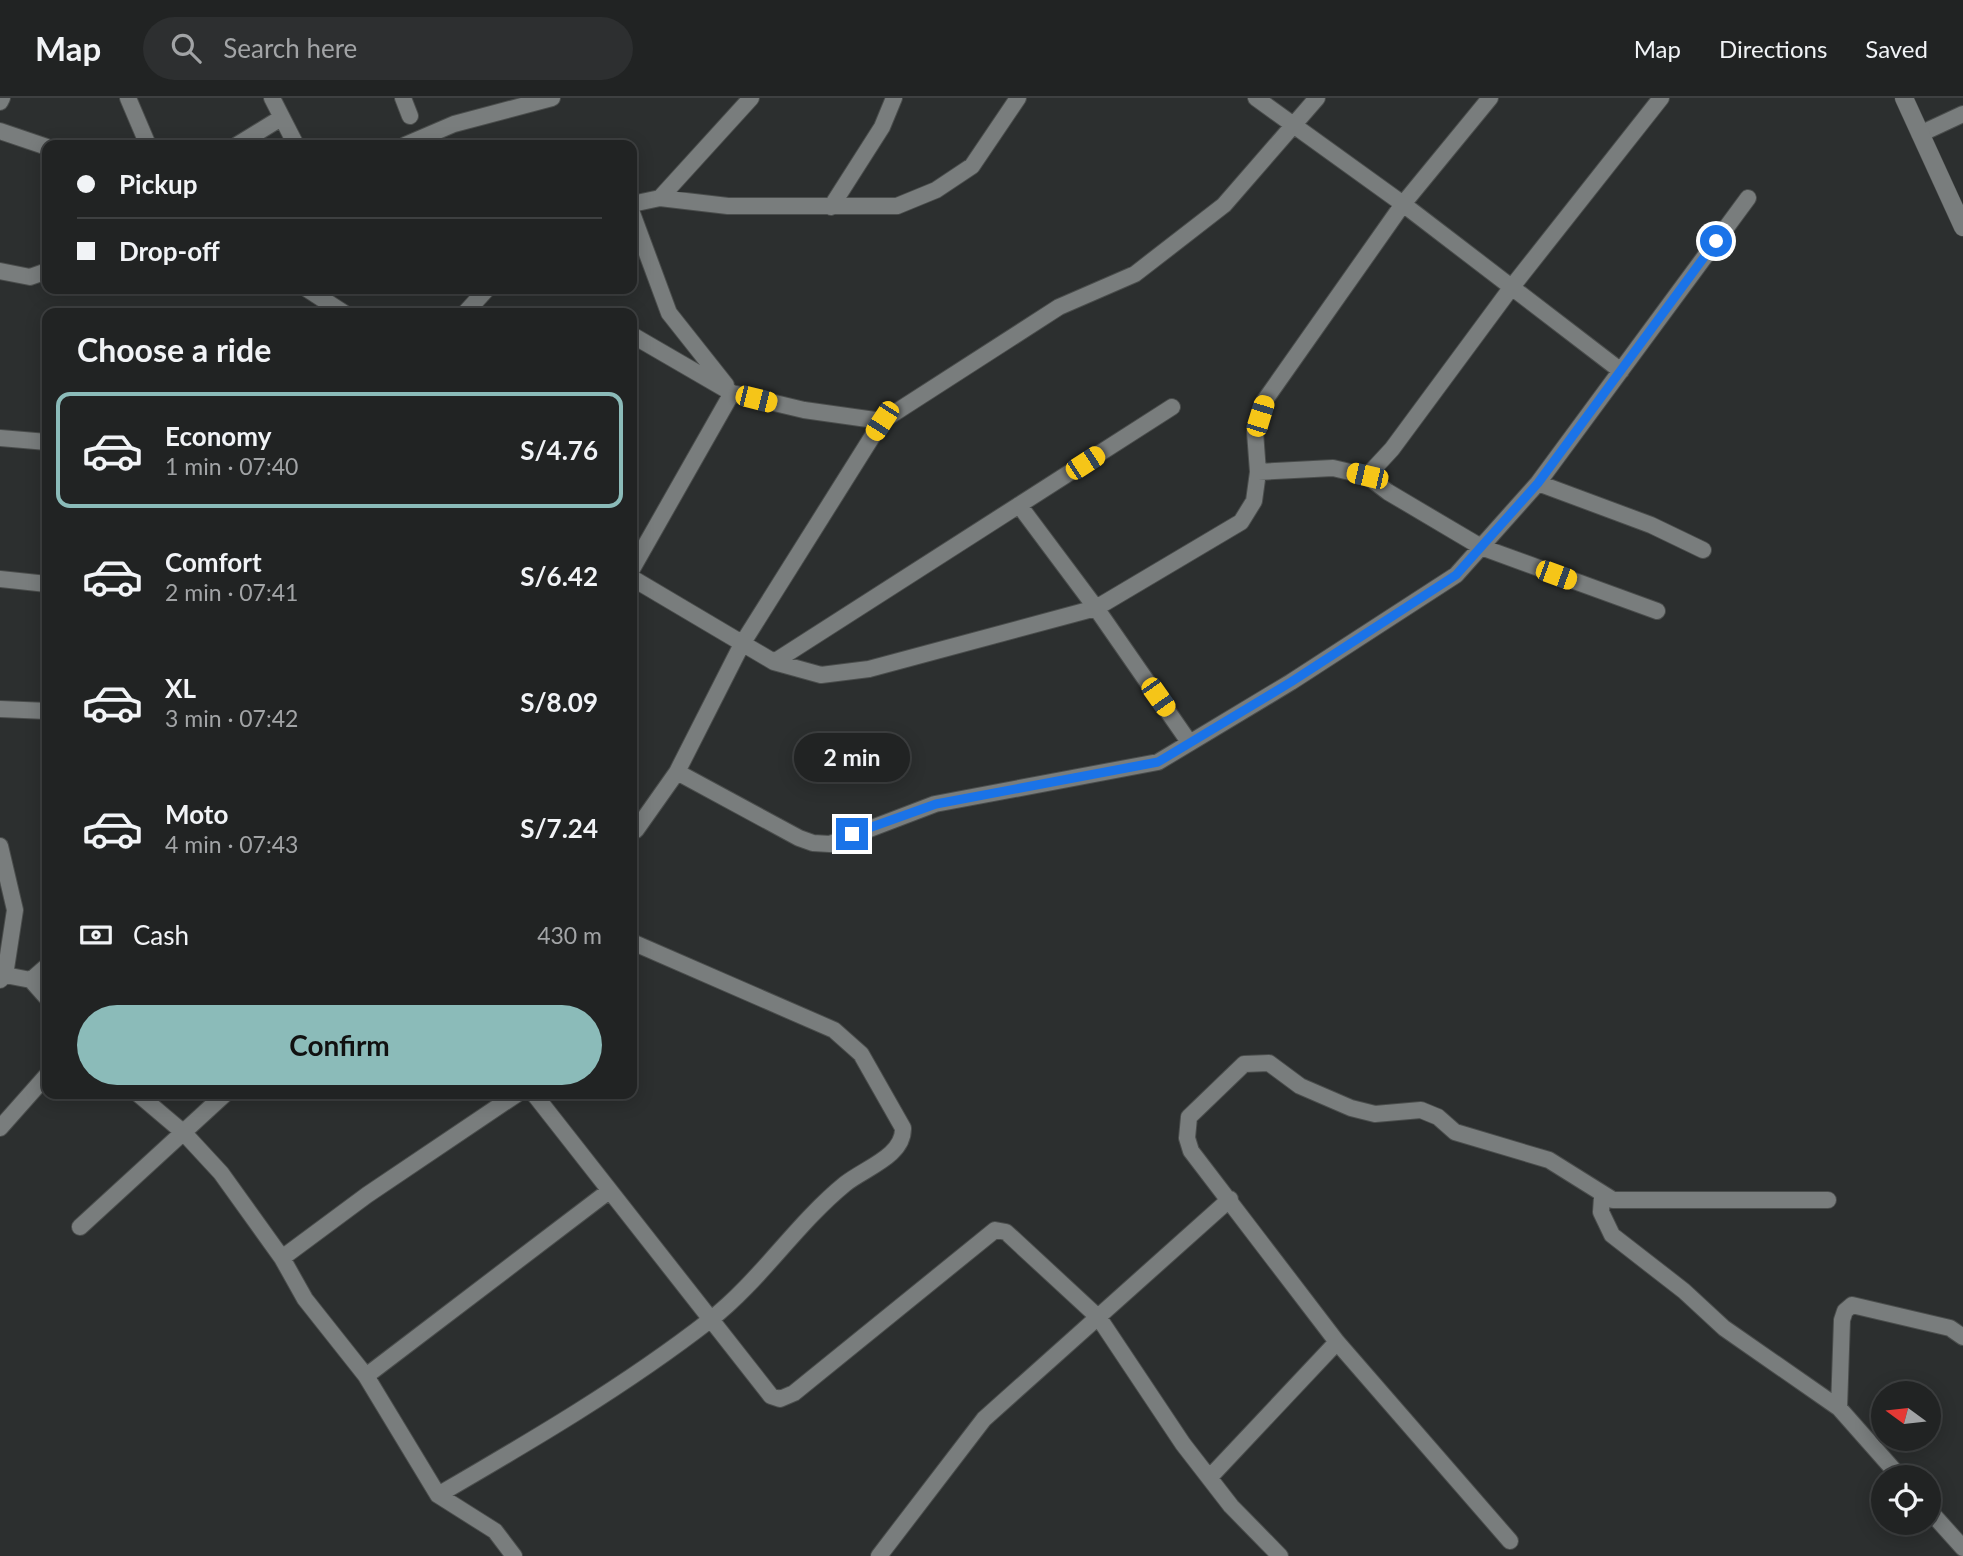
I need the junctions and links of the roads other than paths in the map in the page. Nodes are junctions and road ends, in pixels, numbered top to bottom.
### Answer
1 (128, 98) edge
2 (272, 98) edge
3 (402, 98) edge
4 (552, 98) edge
5 (751, 98) edge
6 (894, 98) edge
7 (1018, 98) edge
8 (1256, 98) edge
9 (1317, 98) edge
10 (1490, 98) edge
11 (1661, 98) edge
12 (1904, 98) edge
13 (1963, 114) edge
14 (410, 116) dead end
15 (281, 118) junction
16 (1295, 124) junction
17 (0, 131) edge
18 (1920, 134) junction
19 (146, 140) edge
20 (245, 140) edge
21 (293, 140) edge
22 (417, 140) edge
23 (42, 146) edge
24 (660, 198) junction
25 (1748, 198) dead end
26 (637, 203) edge
27 (1403, 204) junction
28 (831, 207) junction
29 (637, 227) edge
30 (1963, 228) edge
31 (0, 271) edge
32 (42, 273) edge
33 (1511, 288) junction
34 (315, 294) edge
35 (482, 294) edge
36 (336, 308) edge
37 (470, 308) edge
38 (637, 338) edge
39 (1621, 371) junction
40 (732, 393) junction
41 (1172, 407) dead end
42 (882, 421) junction
43 (0, 438) edge
44 (42, 442) edge
45 (1258, 472) junction
46 (1367, 476) junction
47 (1538, 483) junction
48 (1019, 505) junction
49 (1481, 547) junction
50 (1703, 550) dead end
51 (637, 560) edge
52 (0, 579) edge
53 (637, 581) edge
54 (42, 583) edge
55 (1096, 608) junction
56 (1657, 611) dead end
57 (741, 644) junction
58 (774, 662) junction
59 (0, 709) edge
60 (42, 711) edge
61 (1189, 742) junction
62 (677, 772) junction
63 (637, 829) edge
64 (0, 846) edge
65 (637, 944) edge
66 (42, 970) edge
67 (2, 978) edge
68 (31, 980) junction
69 (42, 992) edge
70 (42, 1081) edge
71 (144, 1099) edge
72 (220, 1099) edge
73 (510, 1099) edge
74 (538, 1099) edge
75 (0, 1128) edge
76 (184, 1133) junction
77 (609, 1191) junction
78 (1602, 1197) junction
79 (1230, 1199) junction
80 (1828, 1200) dead end
81 (80, 1227) dead end
82 (282, 1258) junction
83 (712, 1318) junction
84 (1099, 1318) junction
85 (1963, 1336) edge
86 (1337, 1342) junction
87 (366, 1376) junction
88 (1839, 1408) junction
89 (1889, 1465) edge
90 (1210, 1477) junction
91 (438, 1495) junction
92 (1941, 1523) edge
93 (1510, 1541) dead end
94 (1963, 1548) edge
95 (514, 1556) edge
96 (879, 1556) edge
97 (1280, 1556) edge

1 - 19 street
2 - 15 street
3 - 14 street
4 - 22 street
5 - 24 street
6 - 28 street
7 - 28 street
8 - 16 street
9 - 16 street
10 - 27 street
11 - 33 street
12 - 18 street
13 - 18 street
15 - 20 street
15 - 21 street
16 - 27 street
16 - 42 street
17 - 23 street
18 - 30 street
24 - 26 street
24 - 28 street
25 - 39 street
27 - 33 street
27 - 45 street
29 - 40 street
31 - 32 street
33 - 39 street
33 - 46 street
34 - 36 street
35 - 37 street
38 - 40 street
39 - 47 street
40 - 42 street
40 - 51 street
41 - 48 street
42 - 57 street
43 - 44 street
45 - 46 street
45 - 55 street
46 - 49 street
47 - 49 street
47 - 50 street
48 - 55 street
48 - 58 street
49 - 56 street
49 - 61 street
52 - 54 street
53 - 57 street
55 - 58 street
55 - 61 street
57 - 58 street
57 - 62 street
59 - 60 street
61 - 62 street
62 - 63 street
64 - 67 street
65 - 83 street
66 - 68 street
67 - 68 street
68 - 69 street
70 - 75 street
71 - 76 street
72 - 76 street
73 - 82 street
74 - 77 street
76 - 81 street
76 - 82 street
77 - 83 street
77 - 87 street
78 - 79 street
78 - 80 street
78 - 88 street
79 - 84 street
79 - 86 street
82 - 87 street
83 - 84 street
83 - 91 street
84 - 90 street
84 - 96 street
85 - 88 street
86 - 90 street
86 - 93 street
87 - 91 street
88 - 89 street
90 - 97 street
91 - 95 street
92 - 94 street

